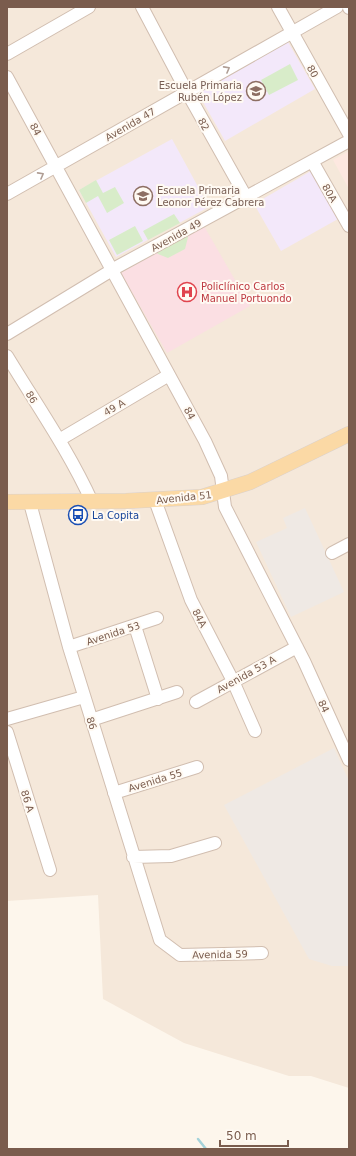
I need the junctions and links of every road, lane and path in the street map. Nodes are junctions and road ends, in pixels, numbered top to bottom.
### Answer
1 (89, 7) edge
2 (142, 7) edge
3 (278, 7) edge
4 (337, 7) edge
5 (292, 33) junction
6 (7, 54) edge
7 (7, 77) edge
8 (187, 92) junction
9 (349, 134) edge
10 (349, 141) edge
11 (312, 161) junction
12 (57, 166) junction
13 (7, 194) edge
14 (246, 197) junction
15 (349, 226) edge
16 (113, 270) junction
17 (7, 334) edge
18 (7, 356) edge
19 (170, 375) junction
20 (349, 434) edge
21 (58, 440) junction
22 (222, 492) junction
23 (156, 500) junction
24 (7, 502) edge
25 (92, 502) junction
26 (30, 503) junction
27 (349, 544) edge
28 (332, 552) dead end
29 (157, 618) dead end
30 (135, 626) junction
31 (69, 647) junction
32 (297, 647) junction
33 (233, 681) junction
34 (177, 692) dead end
35 (84, 697) junction
36 (158, 699) junction
37 (196, 702) dead end
38 (7, 719) edge
39 (91, 720) junction
40 (255, 731) dead end
41 (7, 732) edge
42 (345, 740) edge
43 (349, 760) edge
44 (197, 768) dead end
45 (114, 793) junction
46 (215, 843) dead end
47 (133, 857) junction
48 (50, 870) dead end
49 (160, 940) joint
50 (262, 953) dead end

1 - 6 street
2 - 8 street, 82
3 - 5 street, 80
4 - 5 street, Avenida 47
8 -> 5 street, Avenida 47
5 - 9 street, 80
7 - 12 street, 84
8 - 12 street, Avenida 47
8 - 14 street, 82
10 - 11 street, Avenida 49
11 - 14 street, Avenida 49
11 - 15 street, 80A
13 -> 12 street, Avenida 47
12 - 16 street, 84
14 - 16 street, Avenida 49
16 - 17 street, Avenida 49
16 - 19 street, 84
18 - 21 street, 86
19 - 21 street, 49 A
19 - 22 street, 84
20 - 22 main road, Avenida 51
21 - 25 street, 86
22 - 23 main road, Avenida 51
22 - 32 street, 84
23 - 25 main road, Avenida 51
23 - 33 street, 84A
24 - 26 main road, Avenida 51
25 - 26 main road, Avenida 51
26 - 31 street, 86
27 - 28 street
29 - 30 street, Avenida 53
30 - 31 street, Avenida 53
30 - 36 street
31 - 35 street, 86
32 - 33 street, Avenida 53 A
32 - 42 street, 84
33 - 37 street, Avenida 53 A
33 - 40 street, 84A
34 - 36 street
35 - 38 street
35 - 39 street, 86
36 - 39 street
39 - 45 street, 86
41 - 48 street, 86 A
42 - 43 street, 84
44 - 45 street, Avenida 55
45 - 47 street, 86
46 - 47 street
47 - 49 street, 86
49 - 50 street, Avenida 59

